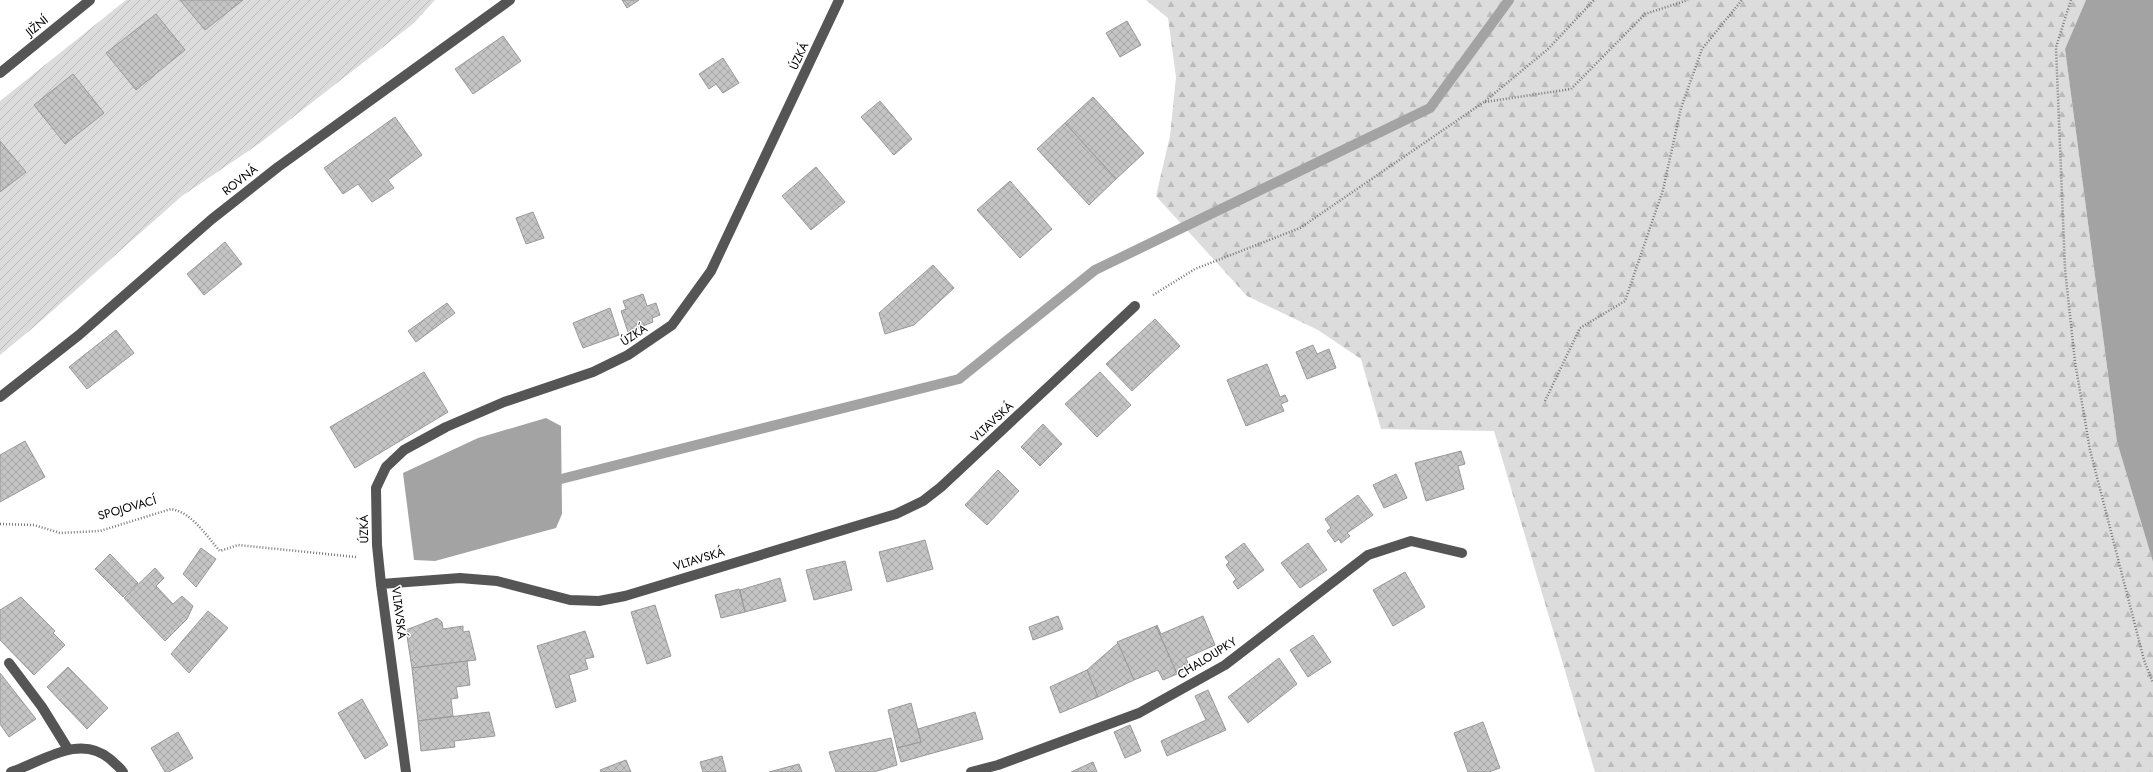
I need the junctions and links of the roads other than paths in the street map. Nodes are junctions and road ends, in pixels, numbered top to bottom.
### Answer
1 (90, 0) edge
2 (839, 0) edge
3 (505, 2) edge
4 (0, 73) edge
5 (1135, 306) road end
6 (0, 398) edge
7 (1462, 553) dead end
8 (381, 584) junction
9 (9, 663) dead end
10 (68, 748) junction
11 (11, 772) edge
12 (123, 772) edge
13 (406, 772) edge
14 (971, 772) edge

1 - 4 street, JIŽNÍ
2 - 8 street, ÚZKÁ
3 - 6 street, ROVNÁ
5 - 8 street, VLTAVSKÁ
7 - 14 street, CHALOUPKY
8 - 13 street, VLTAVSKÁ
9 - 10 street
10 - 11 street
10 - 12 street

